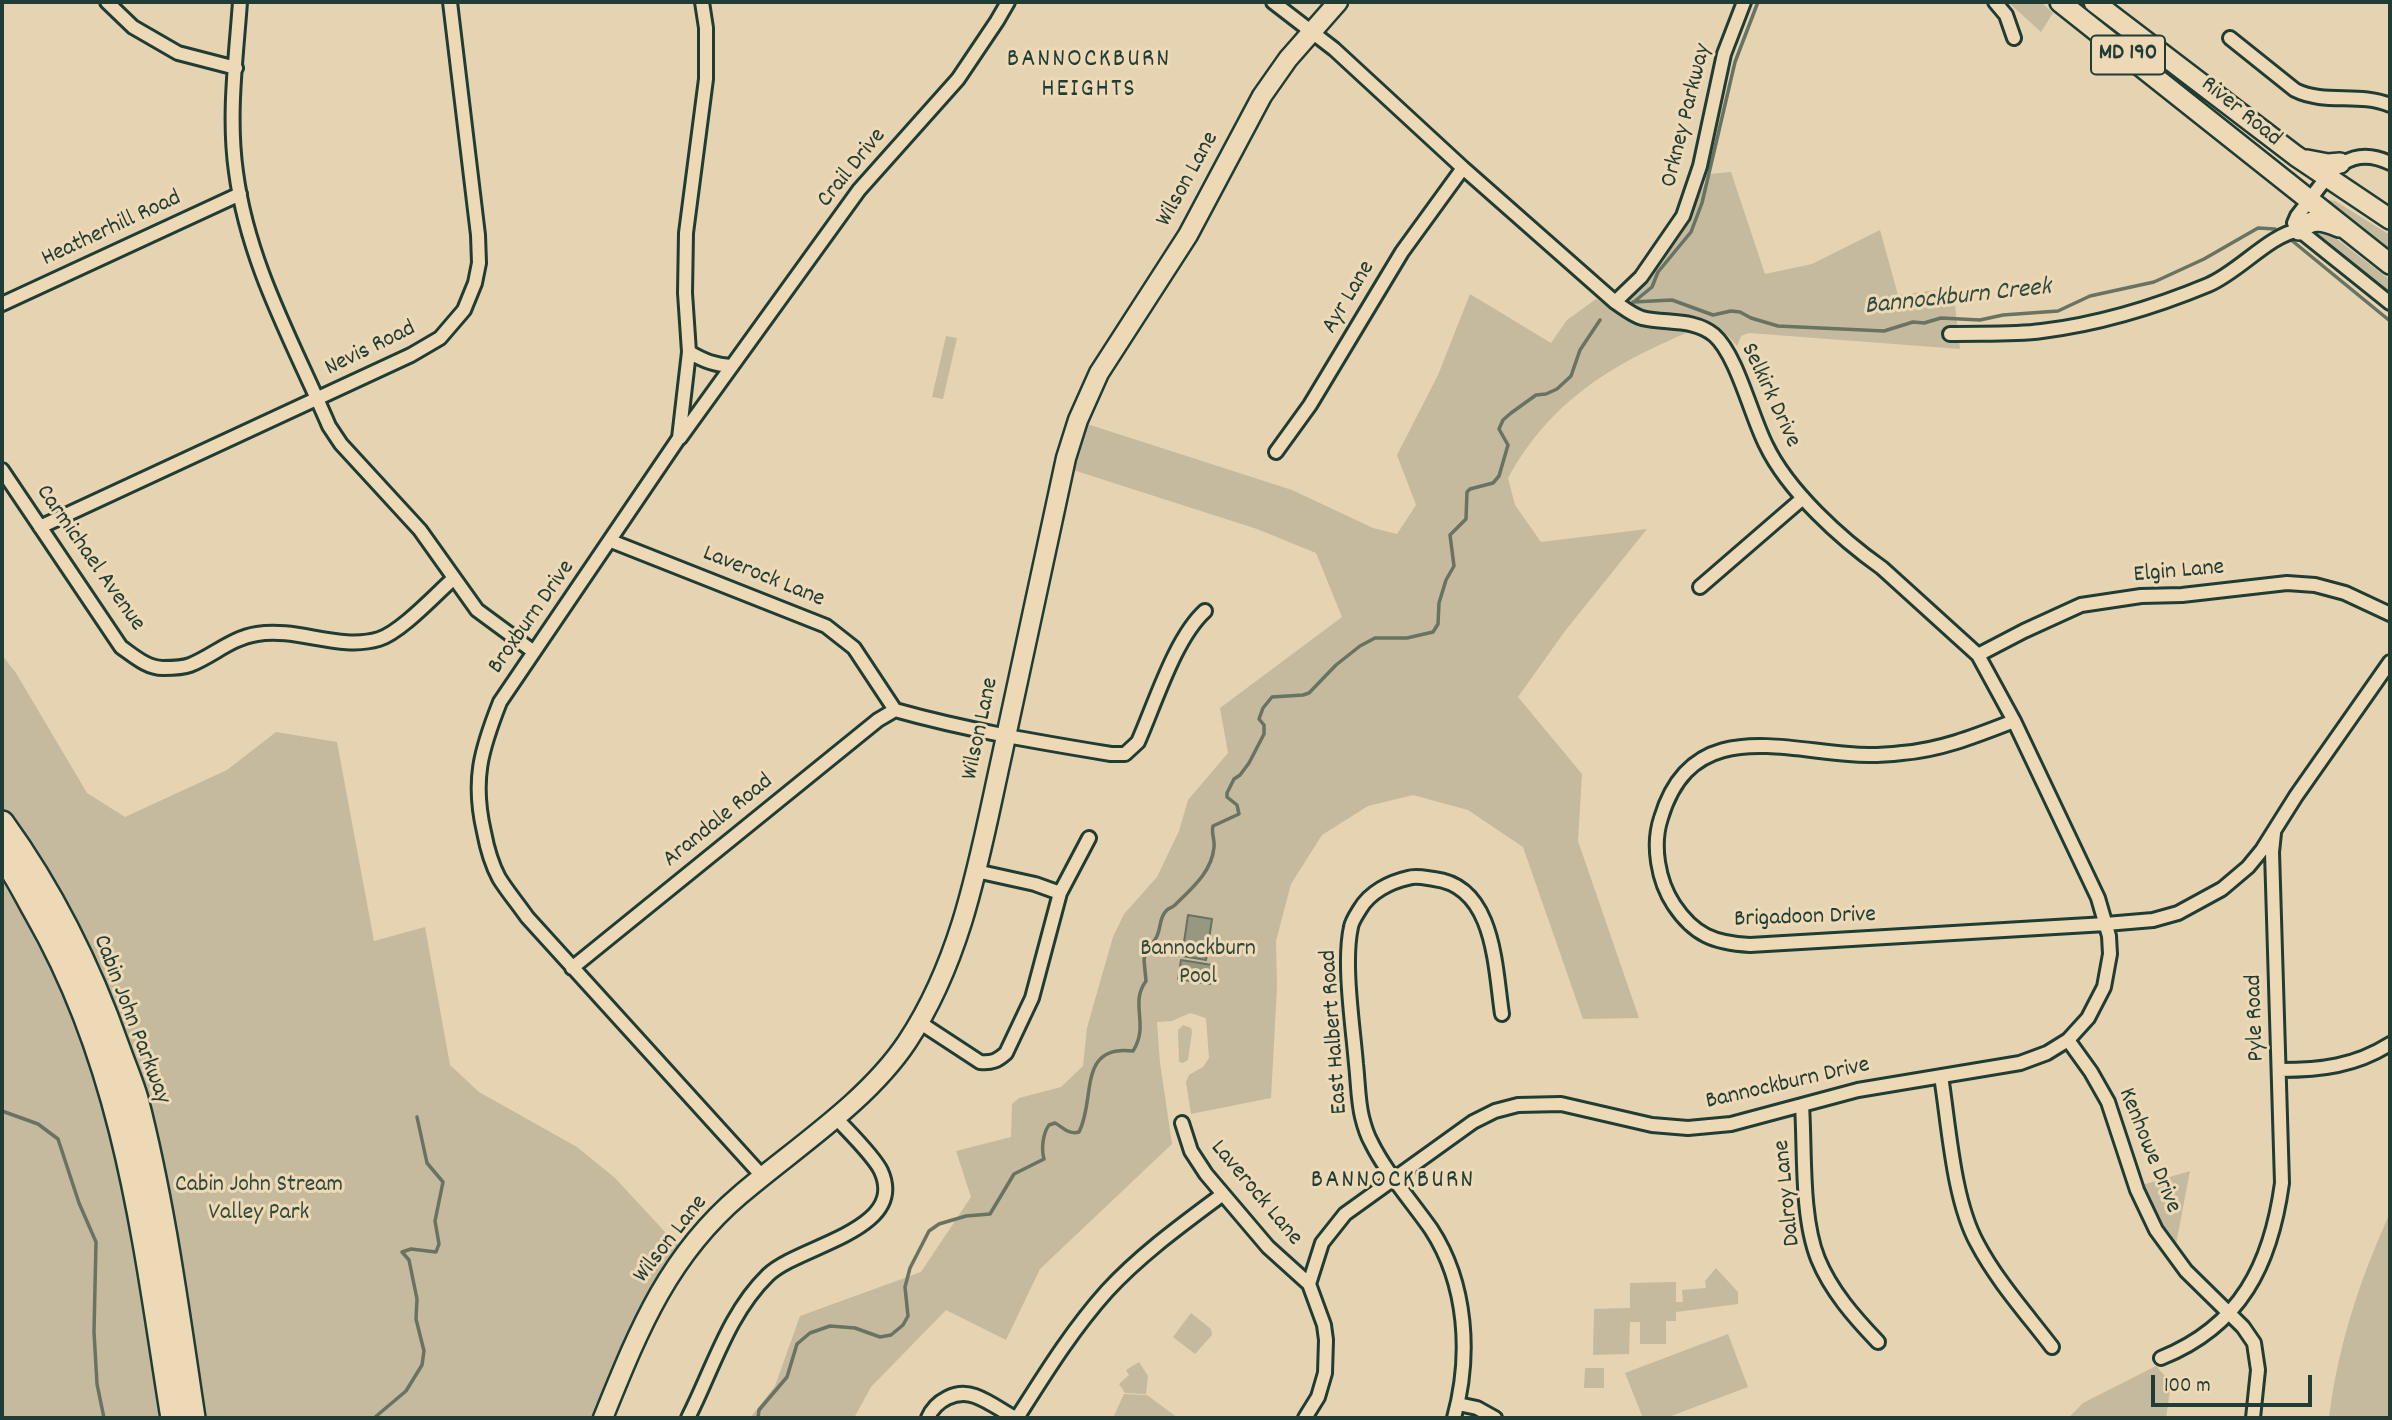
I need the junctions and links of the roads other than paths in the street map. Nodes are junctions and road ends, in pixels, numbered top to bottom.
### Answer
1 (107, 2) edge
2 (240, 2) edge
3 (450, 2) edge
4 (702, 2) edge
5 (1008, 2) edge
6 (1273, 2) edge
7 (1338, 2) edge
8 (1744, 2) edge
9 (1995, 2) edge
10 (2060, 2) edge
11 (2094, 2) edge
12 (1311, 32) junction
13 (2014, 38) dead end
14 (2230, 38) dead end
15 (236, 68) junction
16 (2390, 105) edge
17 (2390, 163) edge
18 (1463, 168) junction
19 (2335, 170) junction
20 (240, 194) junction
21 (2310, 200) junction
22 (2390, 219) edge
23 (2299, 230) junction
24 (2347, 230) junction
25 (2390, 264) edge
26 (1615, 302) junction
27 (2390, 303) edge
28 (2, 304) edge
29 (1950, 334) dead end
30 (689, 352) junction
31 (732, 366) junction
32 (318, 398) junction
33 (680, 438) junction
34 (1276, 452) dead end
35 (2, 470) edge
36 (1803, 498) junction
37 (40, 527) junction
38 (611, 541) junction
39 (453, 579) junction
40 (1700, 587) dead end
41 (1205, 611) dead end
42 (2390, 614) edge
43 (534, 652) junction
44 (1978, 655) junction
45 (2390, 662) edge
46 (895, 710) junction
47 (2014, 721) junction
48 (1006, 736) junction
49 (2, 823) edge
50 (2275, 830) junction
51 (1089, 838) dead end
52 (2, 855) edge
53 (976, 871) junction
54 (1060, 893) junction
55 (2106, 924) junction
56 (572, 968) junction
57 (1502, 1014) dead end
58 (919, 1022) junction
59 (2068, 1040) junction
60 (2390, 1044) edge
61 (2280, 1070) junction
62 (1941, 1076) junction
63 (1802, 1105) junction
64 (836, 1118) junction
65 (1182, 1123) dead end
66 (763, 1177) junction
67 (1394, 1178) junction
68 (1223, 1194) junction
69 (1309, 1284) junction
70 (2229, 1314) junction
71 (1878, 1342) dead end
72 (2052, 1347) dead end
73 (2161, 1358) dead end
74 (1458, 1404) junction
75 (173, 1418) edge
76 (194, 1418) edge
77 (604, 1418) edge
78 (688, 1418) edge
79 (928, 1418) edge
80 (1016, 1418) edge
81 (1305, 1418) edge
82 (1454, 1418) edge
83 (1495, 1418) edge
84 (2253, 1418) edge

1 - 15 street
2 - 15 street
3 - 32 street, Nevis Road
4 - 30 street, Broxburn Drive
5 - 31 street, Crail Drive
6 - 12 street, Selkirk Drive
7 - 12 main road, Wilson Lane
8 - 26 street, Orkney Parkway
9 - 13 street
10 - 21 main road, River Road / MD 190
11 - 19 main road, River Road / MD 190
12 - 18 street, Selkirk Drive
12 - 48 main road, Wilson Lane
14 - 16 street
15 - 20 street
17 - 19 street
18 - 26 street, Selkirk Drive
18 - 34 street, Ayr Lane
19 - 21 street
19 - 22 main road, River Road / MD 190
20 - 28 street, Heatherhill Road
20 - 32 street
21 - 23 street
21 - 24 main road, River Road / MD 190
23 - 24 main road
23 - 27 street
23 - 29 street
24 - 25 main road, River Road / MD 190
26 - 36 street, Selkirk Drive
30 - 31 street
30 - 33 street, Broxburn Drive
31 - 33 street, Crail Drive
32 - 37 street, Nevis Road
32 - 39 street
33 - 38 street, Broxburn Drive
35 - 37 street, Carmichael Avenue
36 - 40 street
36 - 44 street, Selkirk Drive
37 - 39 street, Carmichael Avenue
38 - 43 street, Broxburn Drive
38 - 46 street, Laverock Lane
39 - 43 street
41 - 48 street
42 - 44 street, Elgin Lane
43 - 56 street, Broxburn Drive
44 - 47 street, Selkirk Drive
45 - 50 street
46 - 48 street
46 - 56 street, Arandale Road
47 - 55 street, Selkirk Drive
47 - 55 street, Brigadoon Drive
48 - 53 main road, Wilson Lane
49 - 76 highway, Cabin John Parkway
50 - 55 street, Brigadoon Drive
50 - 61 street, Pyle Road
51 - 54 street
52 - 75 highway, Cabin John Parkway
53 - 54 street
53 - 58 main road, Wilson Lane
54 - 58 street
55 - 59 street, Bannockburn Drive
56 - 66 street, Broxburn Drive
57 - 67 street, East Halbert Road
58 - 64 main road, Wilson Lane
59 - 62 street, Bannockburn Drive
59 - 70 street, Kenhowe Drive
60 - 61 street
61 - 70 street, Pyle Road
62 - 63 street, Bannockburn Drive
62 - 72 street
63 - 67 street, Bannockburn Drive
63 - 71 street, Dalroy Lane
64 - 66 main road, Wilson Lane
64 - 78 street
65 - 68 street, Laverock Lane
66 - 77 main road, Wilson Lane
67 - 69 street, Bannockburn Drive
67 - 74 street, East Halbert Road
68 - 69 street, Laverock Lane
68 - 80 street
69 - 81 street
70 - 73 street, Pyle Road
70 - 84 street, Kenhowe Drive
74 - 82 street, East Halbert Road
74 - 83 street
79 - 80 street

